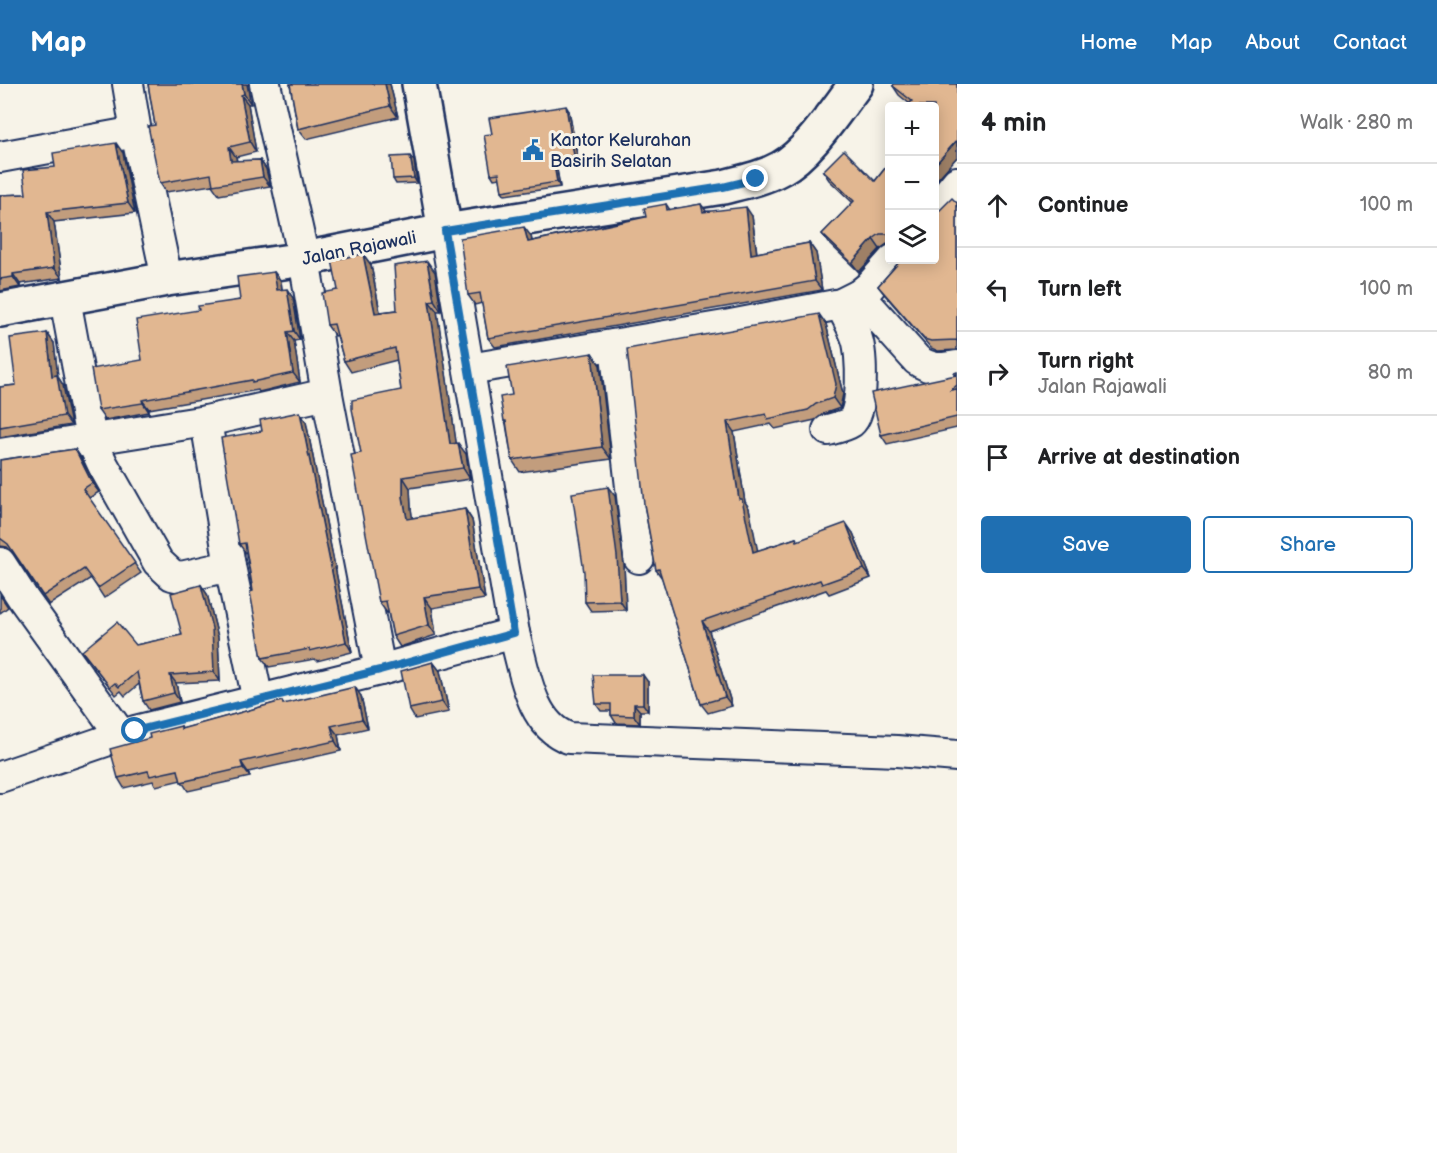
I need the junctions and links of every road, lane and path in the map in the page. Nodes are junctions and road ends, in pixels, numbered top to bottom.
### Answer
1 (128, 84) edge
2 (265, 84) edge
3 (419, 84) edge
4 (856, 84) edge
5 (136, 132) junction
6 (0, 157) edge
7 (957, 182) edge
8 (939, 204) edge
9 (445, 231) junction
10 (304, 259) junction
11 (890, 264) edge
12 (168, 279) junction
13 (65, 299) junction
14 (850, 300) junction
15 (0, 310) edge
16 (615, 345) junction
17 (957, 366) edge
18 (468, 369) junction
19 (327, 394) junction
20 (206, 422) junction
21 (828, 430) dead end
22 (91, 439) junction
23 (0, 454) edge
24 (639, 558) dead end
25 (0, 563) edge
26 (230, 566) junction
27 (514, 633) junction
28 (380, 670) junction
29 (258, 701) junction
30 (121, 735) junction
31 (957, 756) edge
32 (0, 777) edge

1 - 5 street
2 - 10 street
3 - 9 street
4 - 9 street, Jalan Rajawali
5 - 6 street
5 - 12 street
7 - 8 street
9 - 10 street, Jalan Rajawali
9 - 18 street
10 - 12 street, Jalan Rajawali
10 - 19 street
11 - 14 street
12 - 13 street, Jalan Rajawali
13 - 15 street, Jalan Rajawali
13 - 22 street
14 - 16 street
14 - 17 street
14 - 21 street
16 - 18 street
16 - 24 street
18 - 27 street
19 - 20 street
19 - 28 street
20 - 22 street
20 - 26 street
22 - 23 street
22 - 26 street
25 - 30 street
26 - 29 street
27 - 28 street
27 - 31 street
28 - 29 street
29 - 30 street
30 - 32 street

